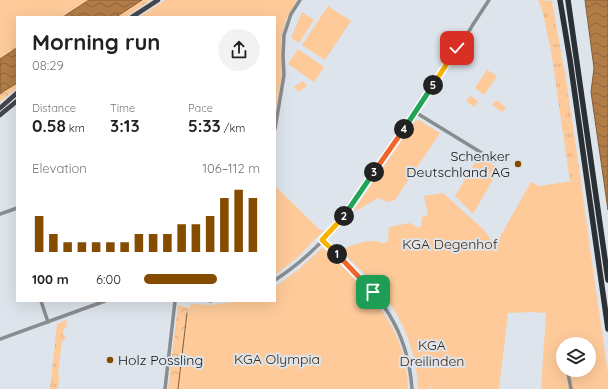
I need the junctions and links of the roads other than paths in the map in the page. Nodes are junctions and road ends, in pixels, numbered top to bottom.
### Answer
1 (158, 0) edge
2 (300, 0) edge
3 (489, 0) edge
4 (558, 0) edge
5 (568, 0) edge
6 (134, 16) edge
7 (16, 94) edge
8 (16, 102) edge
9 (0, 108) edge
10 (414, 112) junction
11 (0, 115) edge
12 (276, 123) edge
13 (495, 161) dead end
14 (16, 208) edge
15 (0, 214) edge
16 (322, 240) junction
17 (276, 279) edge
18 (608, 280) edge
19 (41, 302) edge
20 (102, 302) edge
21 (175, 302) edge
22 (48, 322) junction
23 (608, 328) edge
24 (0, 339) edge
25 (569, 377) edge
26 (165, 389) edge
27 (412, 389) edge
28 (571, 389) edge

1 - 6 main road
2 - 12 street
3 - 10 street
4 - 23 highway
5 - 18 highway
7 - 9 main road
8 - 11 main road
10 - 13 street
10 - 16 street
14 - 15 street
16 - 17 street
16 - 27 street
19 - 22 street
20 - 22 street
21 - 26 street
22 - 24 street
25 - 28 street

